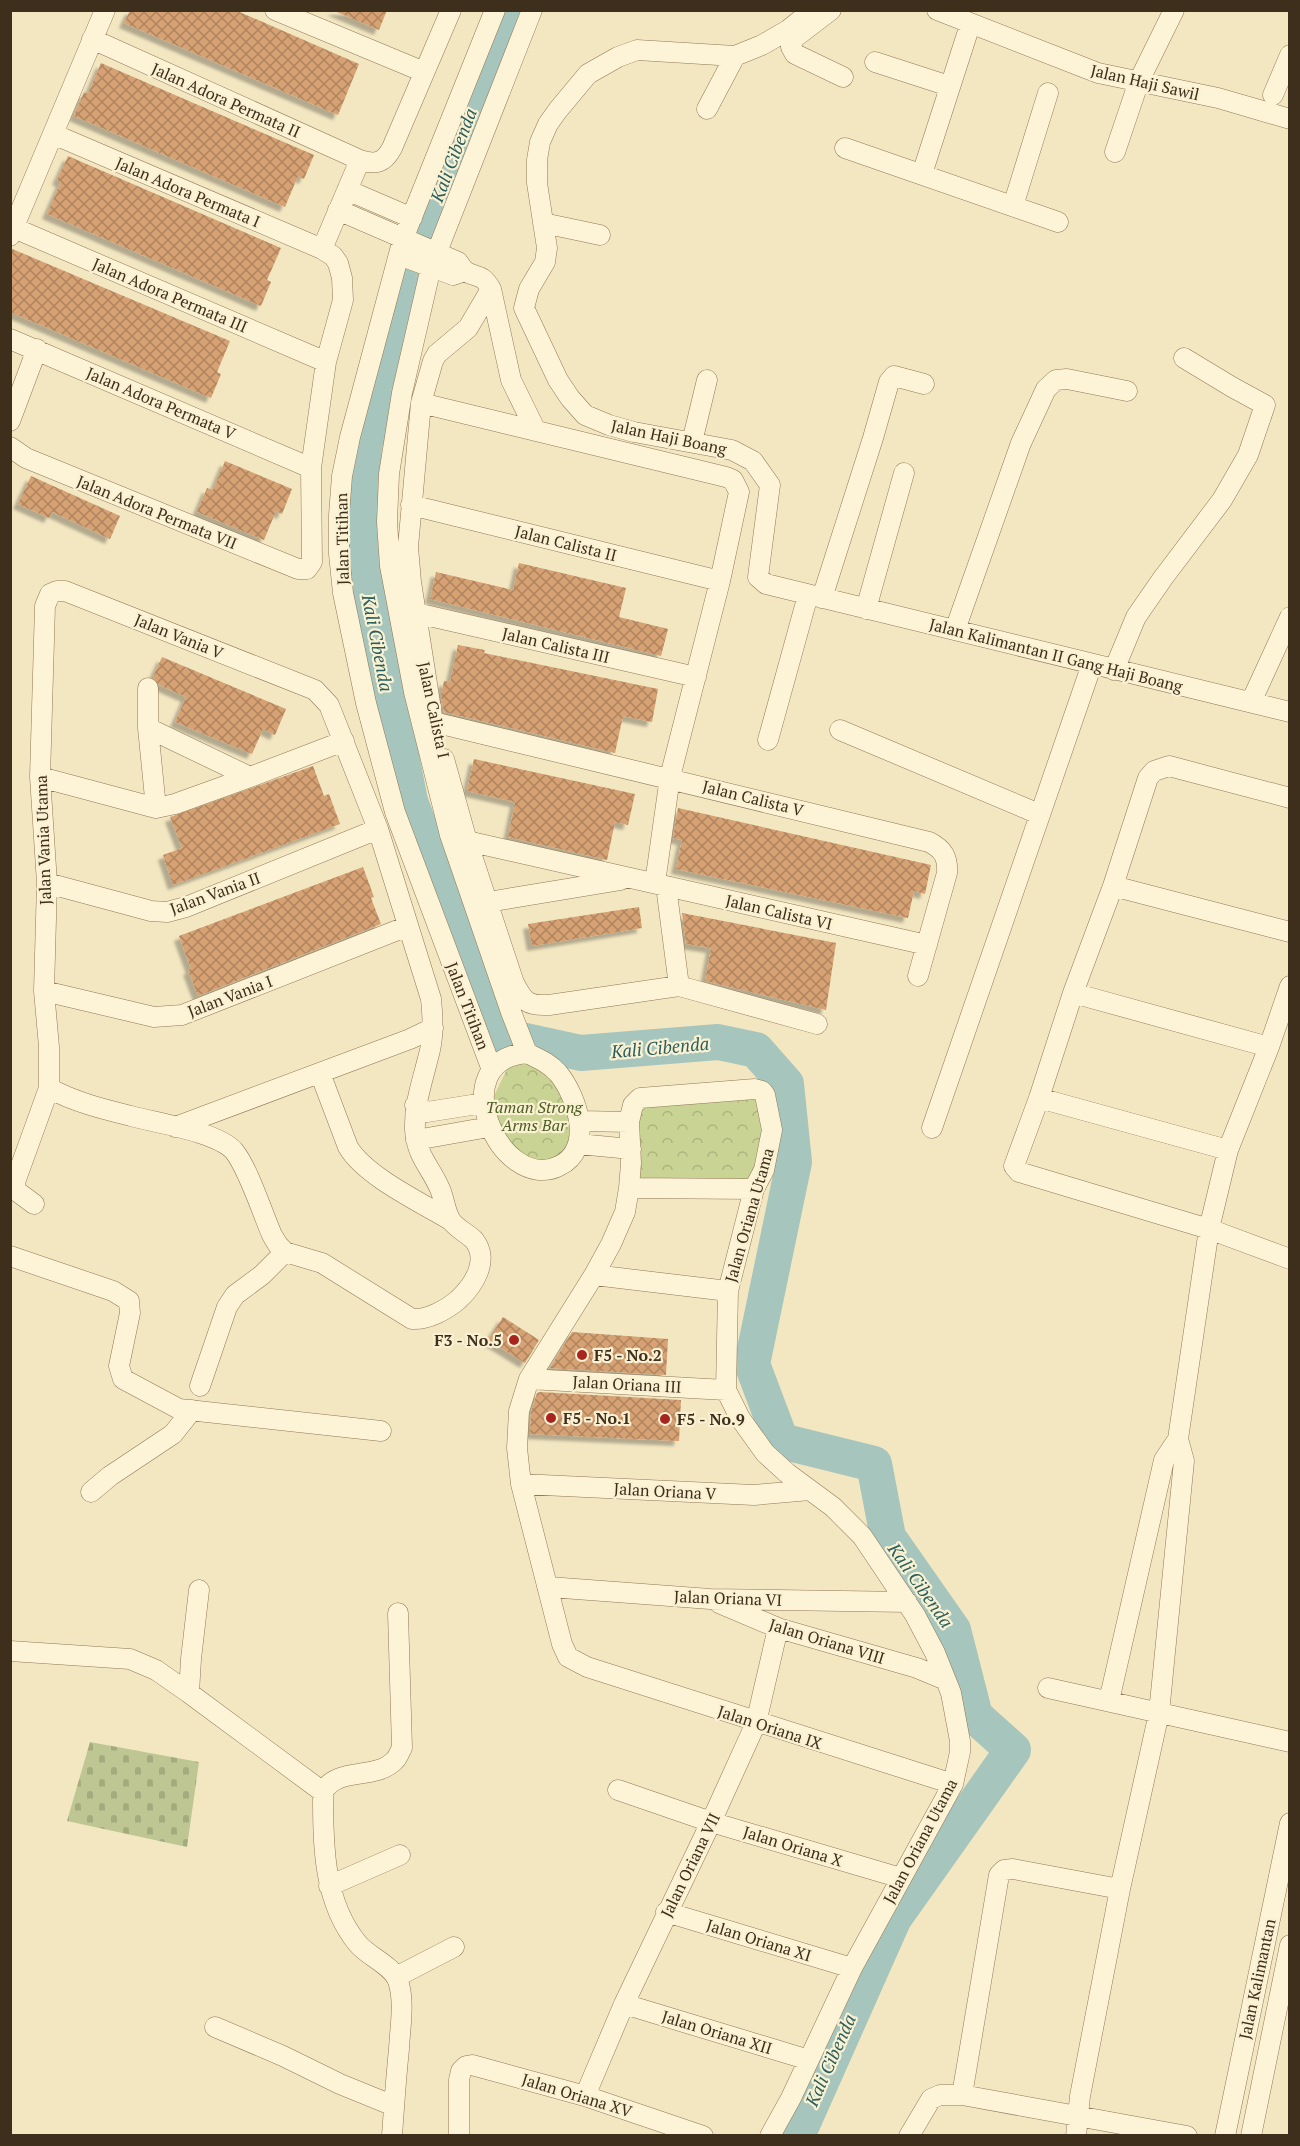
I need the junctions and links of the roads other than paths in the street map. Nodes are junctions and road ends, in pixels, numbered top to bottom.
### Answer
1 (105, 10) edge
2 (275, 10) edge
3 (452, 10) edge
4 (495, 10) edge
5 (532, 10) edge
6 (813, 10) edge
7 (831, 10) edge
8 (937, 10) edge
9 (1174, 10) edge
10 (962, 18) edge
11 (92, 39) junction
12 (735, 56) junction
13 (1289, 59) edge
14 (874, 62) dead end
15 (424, 72) junction
16 (843, 77) dead end
17 (1139, 81) junction
18 (949, 86) junction
19 (1048, 93) dead end
20 (1273, 95) dead end
21 (707, 109) dead end
22 (1290, 119) edge
23 (53, 134) junction
24 (845, 148) dead end
25 (1115, 152) dead end
26 (360, 160) junction
27 (922, 174) junction
28 (347, 190) junction
29 (1013, 206) junction
30 (338, 210) junction
31 (412, 218) junction
32 (1058, 222) dead end
33 (543, 223) junction
34 (12, 232) edge
35 (600, 235) dead end
36 (404, 248) junction
37 (322, 249) junction
38 (431, 259) junction
39 (491, 289) junction
40 (10, 339) edge
41 (37, 349) junction
42 (1184, 358) dead end
43 (326, 362) junction
44 (707, 380) dead end
45 (924, 384) dead end
46 (1127, 391) dead end
47 (421, 403) junction
48 (10, 421) edge
49 (536, 431) junction
50 (692, 442) junction
51 (10, 447) edge
52 (311, 468) junction
53 (904, 473) dead end
54 (411, 505) junction
55 (720, 581) junction
56 (50, 594) joint
57 (815, 596) junction
58 (866, 609) junction
59 (416, 613) junction
60 (1290, 617) edge
61 (955, 630) junction
62 (1092, 664) junction
63 (1114, 670) junction
64 (696, 677) junction
65 (148, 688) dead end
66 (1251, 702) junction
67 (1290, 712) edge
68 (433, 722) junction
69 (148, 728) junction
70 (840, 730) dead end
71 (768, 740) dead end
72 (344, 741) junction
73 (40, 777) junction
74 (250, 777) junction
75 (669, 777) junction
76 (1290, 798) edge
77 (156, 808) junction
78 (1039, 814) junction
79 (378, 829) junction
80 (467, 841) junction
81 (631, 878) junction
82 (47, 883) junction
83 (660, 885) junction
84 (1113, 886) junction
85 (488, 902) junction
86 (408, 926) junction
87 (1290, 932) edge
88 (927, 945) junction
89 (918, 976) dead end
90 (679, 986) junction
91 (1290, 986) edge
92 (44, 991) junction
93 (1073, 993) junction
94 (817, 1024) dead end
95 (433, 1028) junction
96 (1269, 1047) junction
97 (527, 1053) junction
98 (492, 1070) junction
99 (320, 1073) junction
100 (49, 1088) junction
101 (1039, 1098) junction
102 (484, 1103) junction
103 (415, 1105) junction
104 (212, 1114) junction
105 (580, 1121) junction
106 (629, 1122) junction
107 (175, 1127) junction
108 (489, 1127) junction
109 (932, 1128) dead end
110 (416, 1140) junction
111 (225, 1142) junction
112 (578, 1144) junction
113 (631, 1149) junction
114 (1228, 1150) junction
115 (630, 1188) junction
116 (754, 1189) junction
117 (34, 1204) dead end
118 (450, 1220) junction
119 (1209, 1229) junction
120 (285, 1252) junction
121 (10, 1256) edge
122 (1290, 1259) edge
123 (594, 1275) junction
124 (728, 1291) junction
125 (529, 1379) junction
126 (200, 1386) dead end
127 (726, 1390) junction
128 (192, 1410) junction
129 (381, 1431) dead end
130 (1178, 1439) junction
131 (521, 1484) junction
132 (810, 1490) junction
133 (91, 1492) dead end
134 (549, 1587) junction
135 (199, 1590) dead end
136 (710, 1599) junction
137 (907, 1602) junction
138 (398, 1613) dead end
139 (778, 1628) junction
140 (10, 1651) edge
141 (946, 1680) junction
142 (1048, 1688) dead end
143 (189, 1693) junction
144 (1109, 1701) junction
145 (1159, 1713) junction
146 (756, 1723) junction
147 (1290, 1742) edge
148 (953, 1784) junction
149 (618, 1790) dead end
150 (323, 1792) junction
151 (711, 1822) junction
152 (1290, 1823) edge
153 (400, 1855) dead end
154 (901, 1878) junction
155 (329, 1886) junction
156 (1120, 1890) junction
157 (666, 1912) junction
158 (1290, 1945) edge
159 (454, 1947) dead end
160 (852, 1968) junction
161 (398, 1983) junction
162 (624, 2004) junction
163 (215, 2027) dead end
164 (809, 2060) junction
165 (962, 2095) junction
166 (585, 2096) junction
167 (394, 2106) junction
168 (1076, 2126) edge
169 (392, 2136) edge
170 (459, 2136) edge
171 (703, 2136) edge
172 (770, 2136) edge
173 (909, 2136) edge
174 (1187, 2136) edge
175 (1225, 2136) edge
176 (1251, 2136) edge

1 - 11 street
2 - 15 street
3 - 15 street
4 - 31 street, Jalan Titihan
5 - 38 street
6 - 12 street, Jalan Haji Boang
7 - 16 street
8 - 10 street, Jalan Haji Sawil
9 - 17 street
10 - 17 street, Jalan Haji Sawil
10 - 18 street
11 - 23 street
11 - 26 street, Jalan Adora Permata II
12 - 21 street
12 - 33 street, Jalan Haji Boang
13 - 20 street
14 - 18 street
15 - 26 street
17 - 22 street, Jalan Haji Sawil
17 - 25 street
18 - 27 street
19 - 29 street
23 - 34 street
23 - 37 street, Jalan Adora Permata I
24 - 27 street
26 - 28 street
27 - 29 street
28 - 30 street
28 - 31 street
29 - 32 street
30 - 36 street
30 - 37 street
31 - 36 street, Jalan Titihan
33 - 35 street
33 - 50 street, Jalan Haji Boang
34 - 43 street, Jalan Adora Permata III
36 - 38 street
36 - 98 street, Jalan Titihan
37 - 43 street
38 - 39 street
38 - 97 street
39 - 47 street, Jalan Calista I
39 - 49 street
40 - 41 street, Jalan Adora Permata V
41 - 48 street
41 - 52 street, Jalan Adora Permata V
42 - 63 street
43 - 52 street
44 - 50 street
45 - 57 street
46 - 61 street
47 - 49 street
47 - 54 street, Jalan Calista I
49 - 55 street
50 - 57 street, Jalan Haji Boang
51 - 52 street, Jalan Adora Permata VII
53 - 58 street
54 - 55 street, Jalan Calista II
54 - 59 street, Jalan Calista I
55 - 64 street
56 - 72 street, Jalan Vania V
56 - 73 street, Jalan Vania Utama
57 - 58 street, Jalan Kalimantan II Gang Haji Boang
57 - 71 street
58 - 61 street, Jalan Kalimantan II Gang Haji Boang
59 - 64 street, Jalan Calista III
59 - 68 street, Jalan Calista I
60 - 66 street
61 - 62 street, Jalan Kalimantan II Gang Haji Boang
62 - 63 street, Jalan Kalimantan II Gang Haji Boang
62 - 78 street
63 - 66 street, Jalan Kalimantan II Gang Haji Boang
64 - 75 street
65 - 69 street
66 - 67 street, Jalan Kalimantan II Gang Haji Boang
68 - 75 street, Jalan Calista V
68 - 80 street, Jalan Calista I
69 - 74 street
69 - 77 street
70 - 78 street
72 - 74 street
72 - 79 street
73 - 77 street
73 - 82 street, Jalan Vania Utama
74 - 77 street
75 - 83 street
75 - 88 street, Jalan Calista V
76 - 84 street
78 - 109 street
79 - 82 street, Jalan Vania II
79 - 86 street
80 - 81 street, Jalan Calista VI
80 - 85 street, Jalan Calista I
81 - 83 street, Jalan Calista VI
81 - 85 street, Jalan Calista VI
82 - 92 street, Jalan Vania Utama
83 - 88 street, Jalan Calista VI
83 - 90 street
84 - 87 street
84 - 93 street
85 - 90 street, Jalan Calista I
86 - 92 street, Jalan Vania I
86 - 95 street
88 - 89 street, Jalan Calista V
90 - 94 street
91 - 96 street
92 - 100 street, Jalan Vania Utama
93 - 96 street
93 - 101 street
95 - 99 street
95 - 103 street
96 - 114 street
97 - 98 street
97 - 105 street
98 - 102 street
99 - 104 street
99 - 118 street
100 - 107 street
100 - 117 street, Jalan Vania Utama
101 - 114 street
101 - 119 street
102 - 103 street
102 - 108 street
103 - 110 street
104 - 107 street
104 - 111 street
105 - 106 street
105 - 112 street
106 - 113 street
106 - 116 street, Jalan Oriana Utama
107 - 111 street
108 - 110 street
108 - 112 street
110 - 118 street
111 - 120 street
112 - 113 street
113 - 115 street
114 - 119 street
115 - 116 street
115 - 123 street
116 - 124 street, Jalan Oriana Utama
118 - 120 street
119 - 122 street
119 - 130 street
120 - 126 street
121 - 128 street
123 - 124 street
123 - 125 street
124 - 127 street, Jalan Oriana Utama
125 - 127 street, Jalan Oriana III
125 - 131 street
127 - 132 street, Jalan Oriana Utama
128 - 129 street
128 - 133 street
130 - 144 street
130 - 145 street
131 - 132 street, Jalan Oriana V
131 - 134 street
132 - 137 street, Jalan Oriana Utama
134 - 136 street, Jalan Oriana VI
134 - 146 street, Jalan Oriana IX
135 - 143 street
136 - 137 street, Jalan Oriana VI
136 - 139 street, Jalan Oriana VIII
137 - 141 street, Jalan Oriana Utama
138 - 150 street
139 - 141 street, Jalan Oriana VIII
139 - 146 street, Jalan Oriana VII
140 - 143 street
141 - 148 street, Jalan Oriana Utama
142 - 144 street
143 - 150 street
144 - 145 street
145 - 147 street
145 - 156 street
146 - 148 street, Jalan Oriana IX
146 - 151 street, Jalan Oriana VII
148 - 154 street, Jalan Oriana Utama
149 - 151 street, Jalan Oriana X
150 - 155 street
151 - 154 street, Jalan Oriana X
151 - 157 street, Jalan Oriana VII
152 - 175 street, Jalan Kalimantan
153 - 155 street
154 - 160 street, Jalan Oriana Utama
155 - 161 street
156 - 165 street
156 - 168 street
157 - 160 street, Jalan Oriana XI
157 - 162 street, Jalan Oriana VII
158 - 176 street, Jalan Kalimantan
159 - 161 street
160 - 164 street, Jalan Oriana Utama
161 - 167 street
162 - 164 street, Jalan Oriana XII
162 - 166 street, Jalan Oriana VII
163 - 167 street
164 - 172 street, Jalan Oriana Utama
165 - 168 street
165 - 173 street
166 - 170 street, Jalan Oriana XV
166 - 171 street, Jalan Oriana XV
167 - 169 street
168 - 174 street

